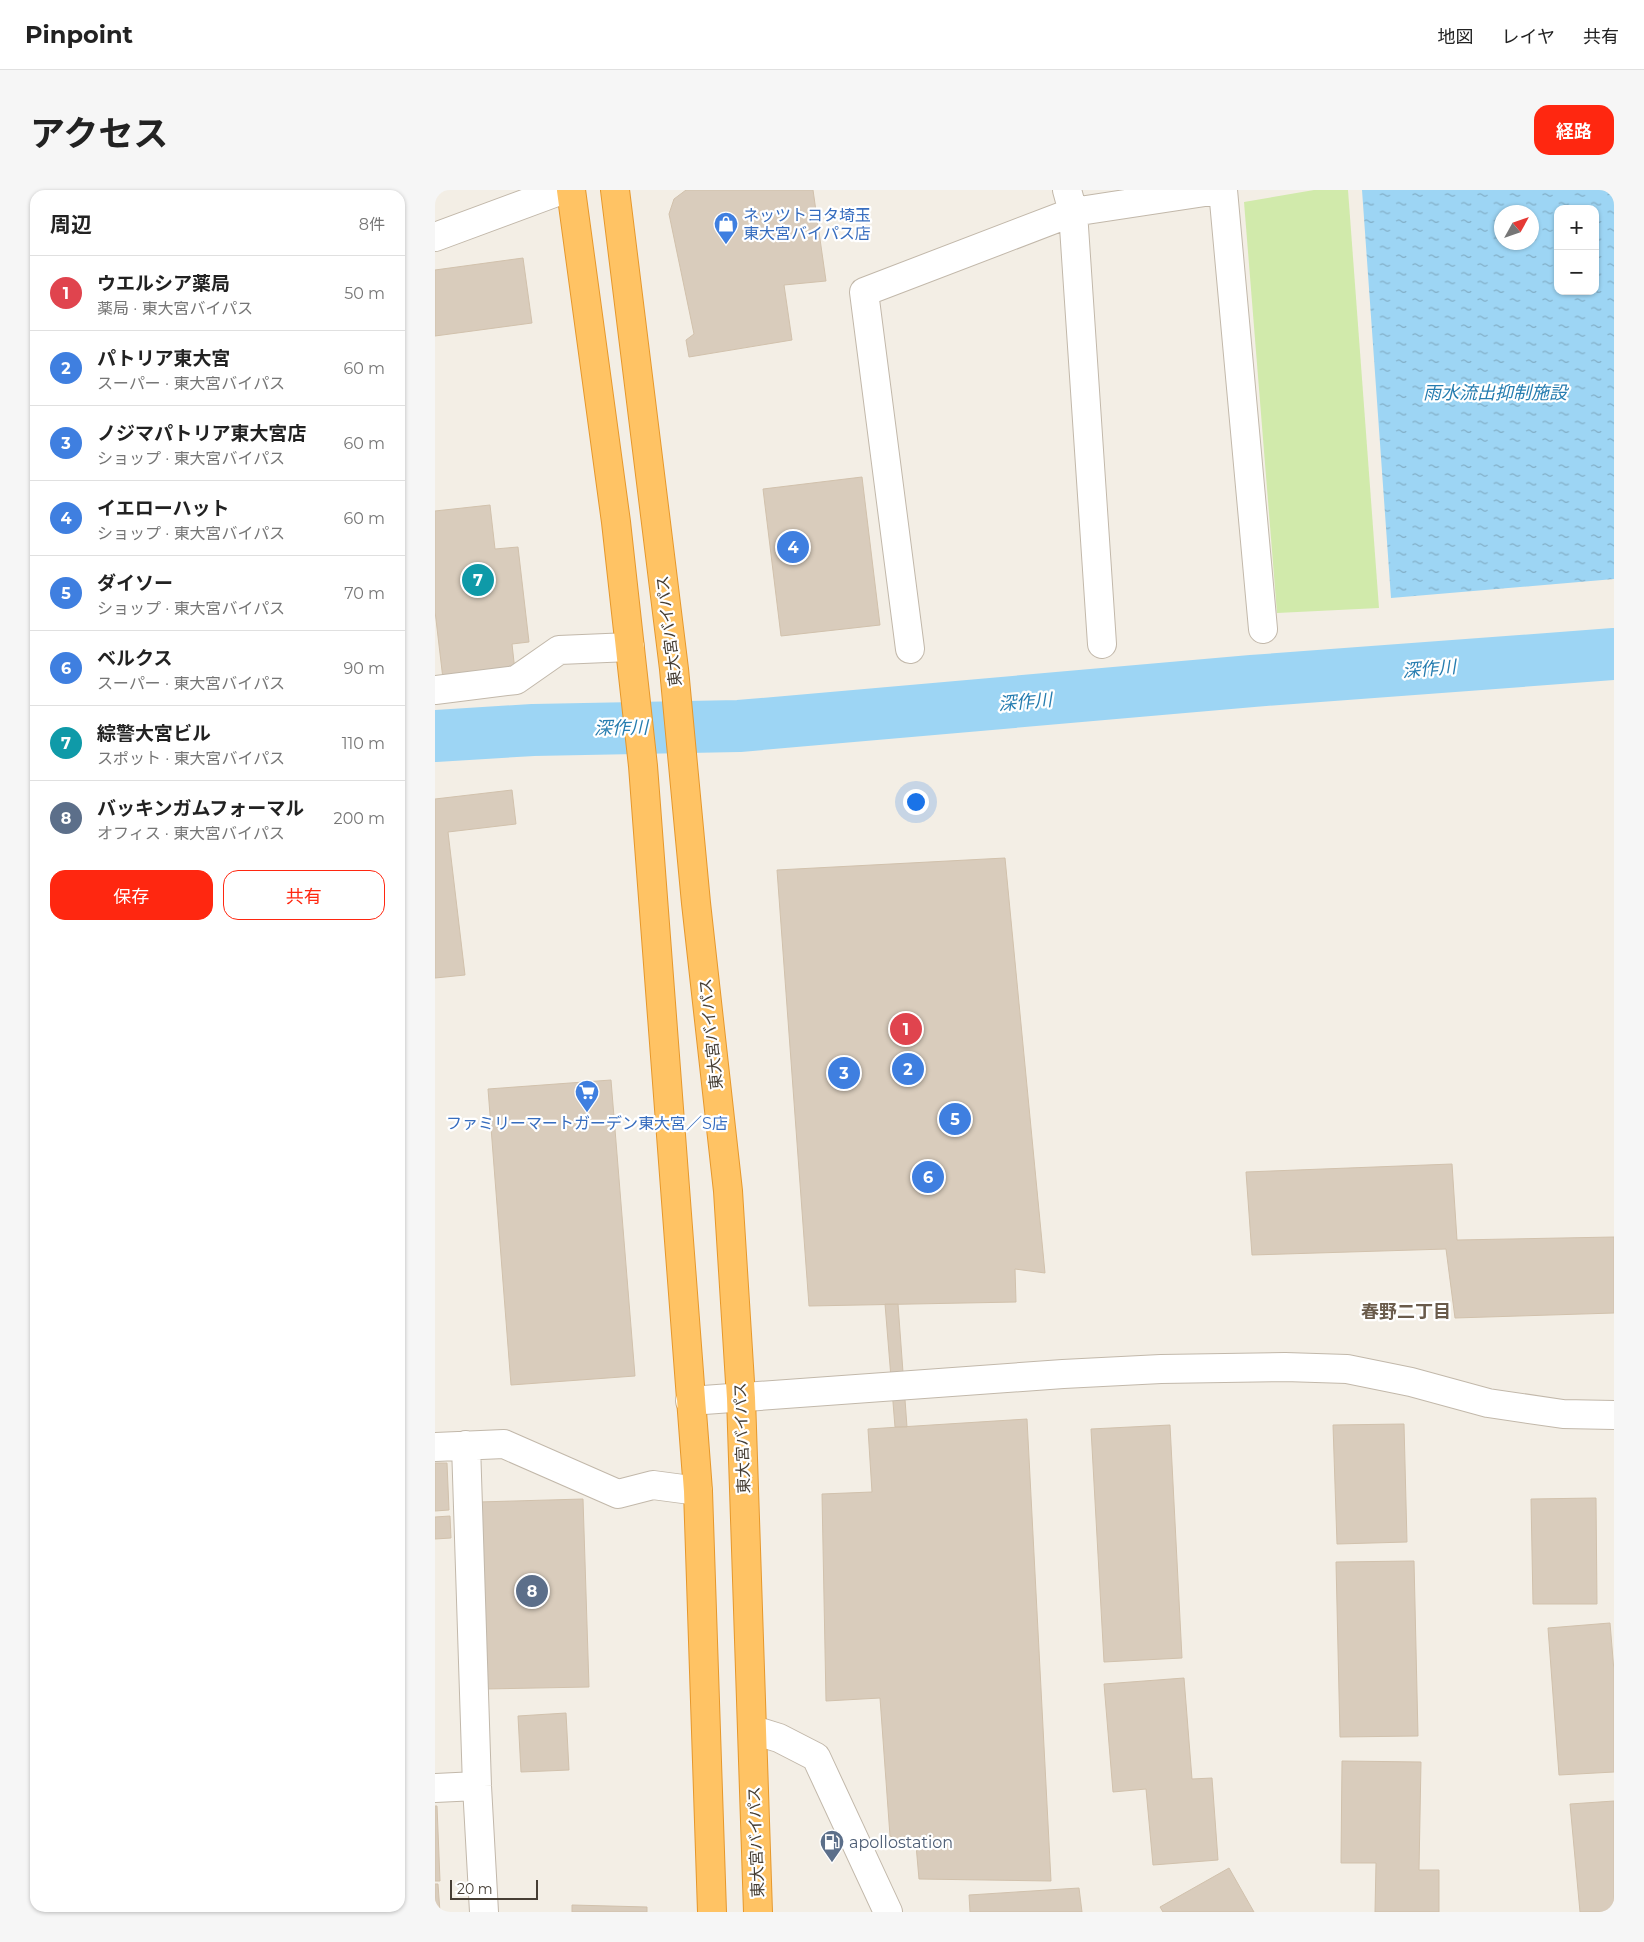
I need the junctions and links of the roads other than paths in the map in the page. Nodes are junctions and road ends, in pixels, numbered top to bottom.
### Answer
1 (562, 190) edge
2 (571, 190) edge
3 (615, 190) edge
4 (1218, 190) edge
5 (1223, 190) edge
6 (1070, 201) edge
7 (435, 237) edge
8 (1263, 629) dead end
9 (1102, 644) dead end
10 (910, 649) dead end
11 (631, 659) junction
12 (435, 690) edge
13 (741, 1398) junction
14 (690, 1401) junction
15 (1614, 1415) edge
16 (466, 1445) junction
17 (435, 1447) edge
18 (698, 1491) junction
19 (753, 1730) junction
20 (477, 1786) junction
21 (435, 1788) edge
22 (484, 1912) edge
23 (713, 1912) edge
24 (758, 1912) edge
25 (888, 1912) edge

1 - 7 street
2 - 11 highway
3 - 13 highway, 東大宮バイパス
4 - 6 street
5 - 8 street
6 - 9 street
6 - 10 street
11 - 12 street
11 - 14 highway
13 - 14 street
13 - 15 street
13 - 19 highway, 東大宮バイパス
14 - 18 highway
16 - 17 street
16 - 18 street
16 - 20 street
18 - 23 highway
19 - 24 highway, 東大宮バイパス
19 - 25 street
20 - 21 street
20 - 22 street

